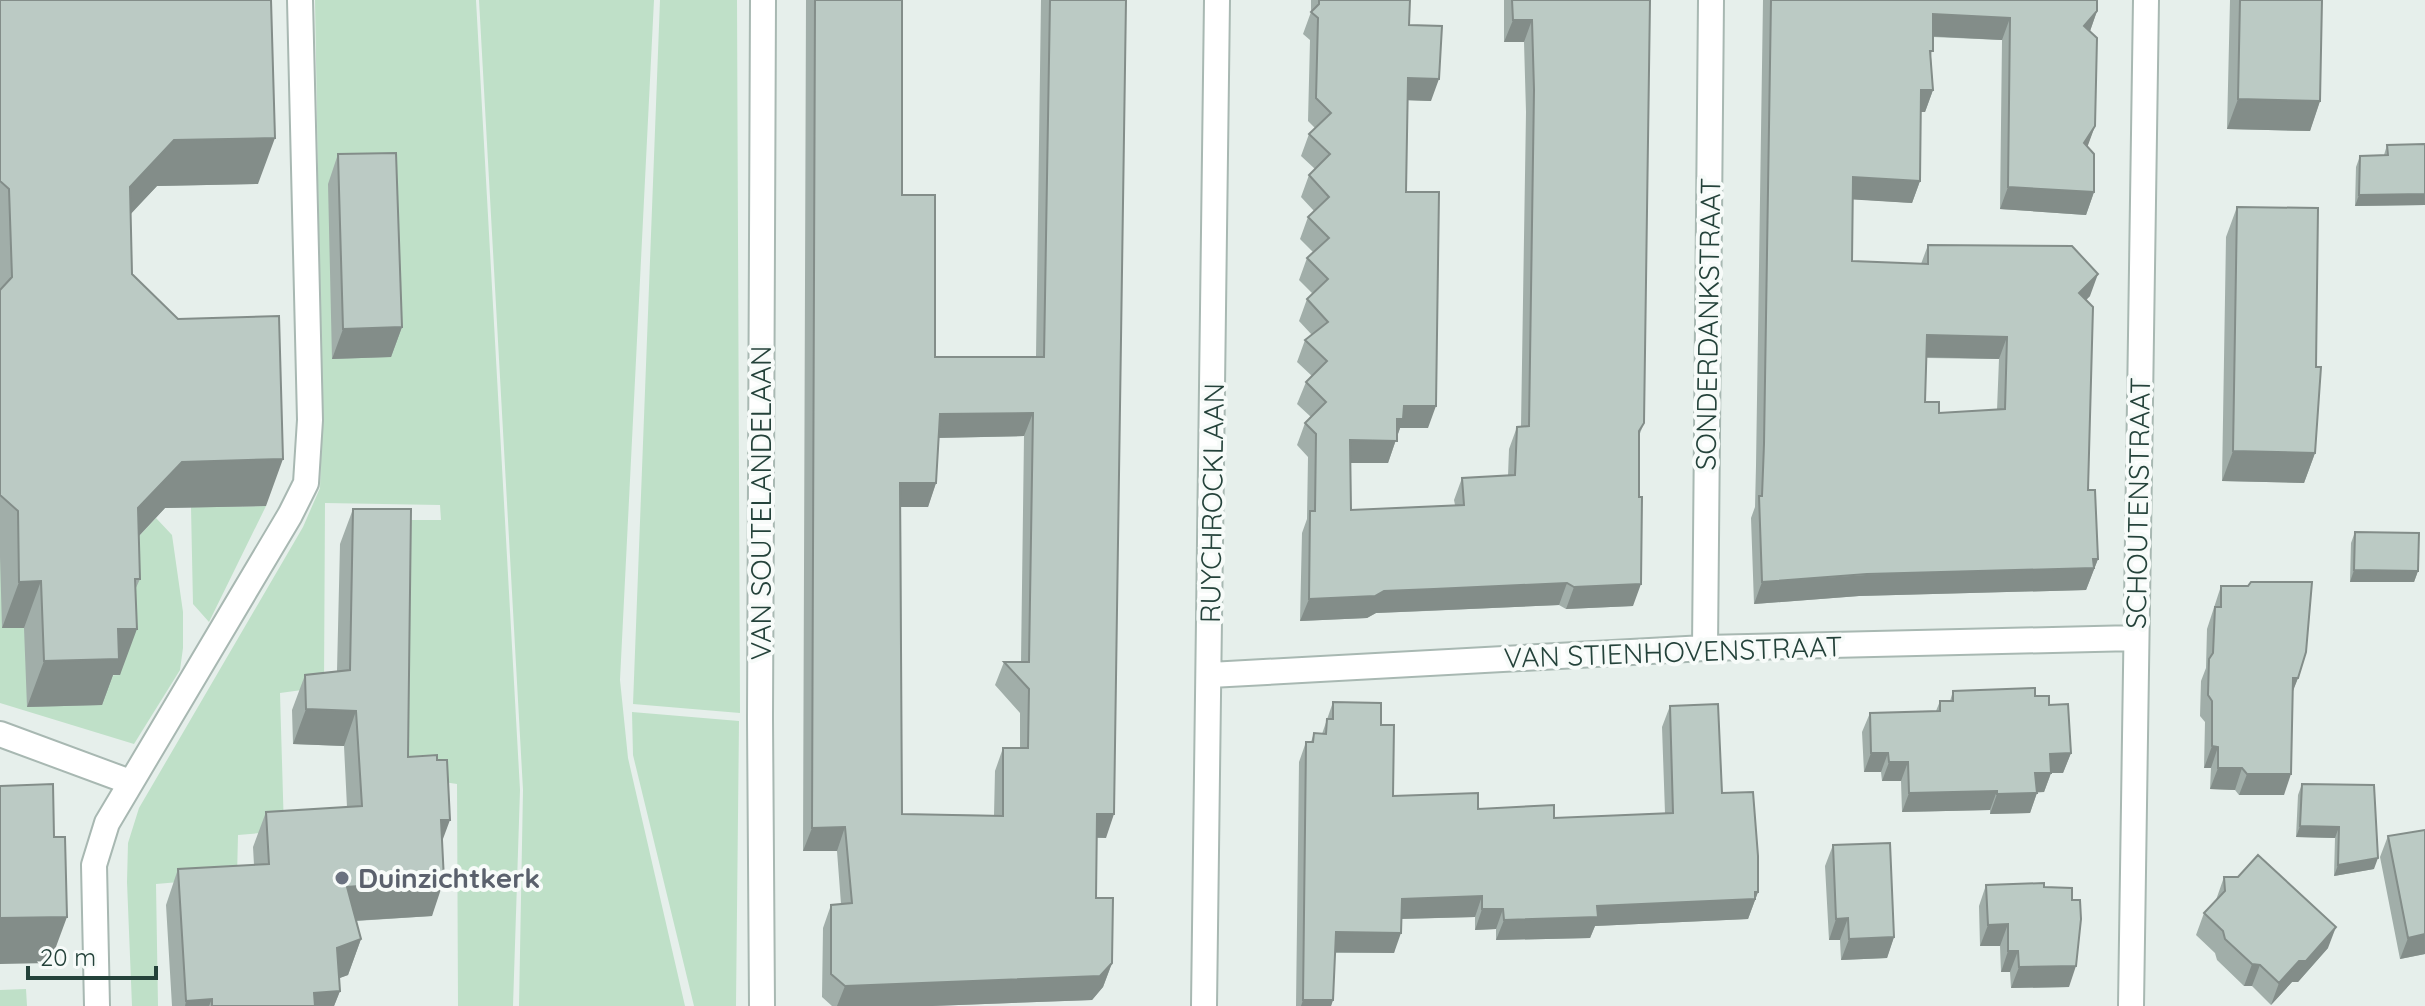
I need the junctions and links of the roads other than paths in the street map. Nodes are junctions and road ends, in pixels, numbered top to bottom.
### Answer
1 (300, 0) edge
2 (763, 0) edge
3 (1217, 0) edge
4 (1711, 0) edge
5 (2146, 0) edge
6 (2136, 638) junction
7 (1705, 648) junction
8 (1210, 675) junction
9 (0, 734) edge
10 (130, 782) junction
11 (97, 1006) edge
12 (762, 1006) edge
13 (1204, 1006) edge
14 (2131, 1006) edge

1 - 10 street
2 - 12 street, VAN SOUTELANDELAAN
3 - 8 street, RUYCHROCKLAAN
4 - 7 street, SONDERDANKSTRAAT
5 - 6 street, SCHOUTENSTRAAT
6 - 7 street, VAN STIENHOVENSTRAAT
6 - 14 street, SCHOUTENSTRAAT
7 - 8 street, VAN STIENHOVENSTRAAT
8 - 13 street, RUYCHROCKLAAN
9 - 10 street
10 - 11 street

